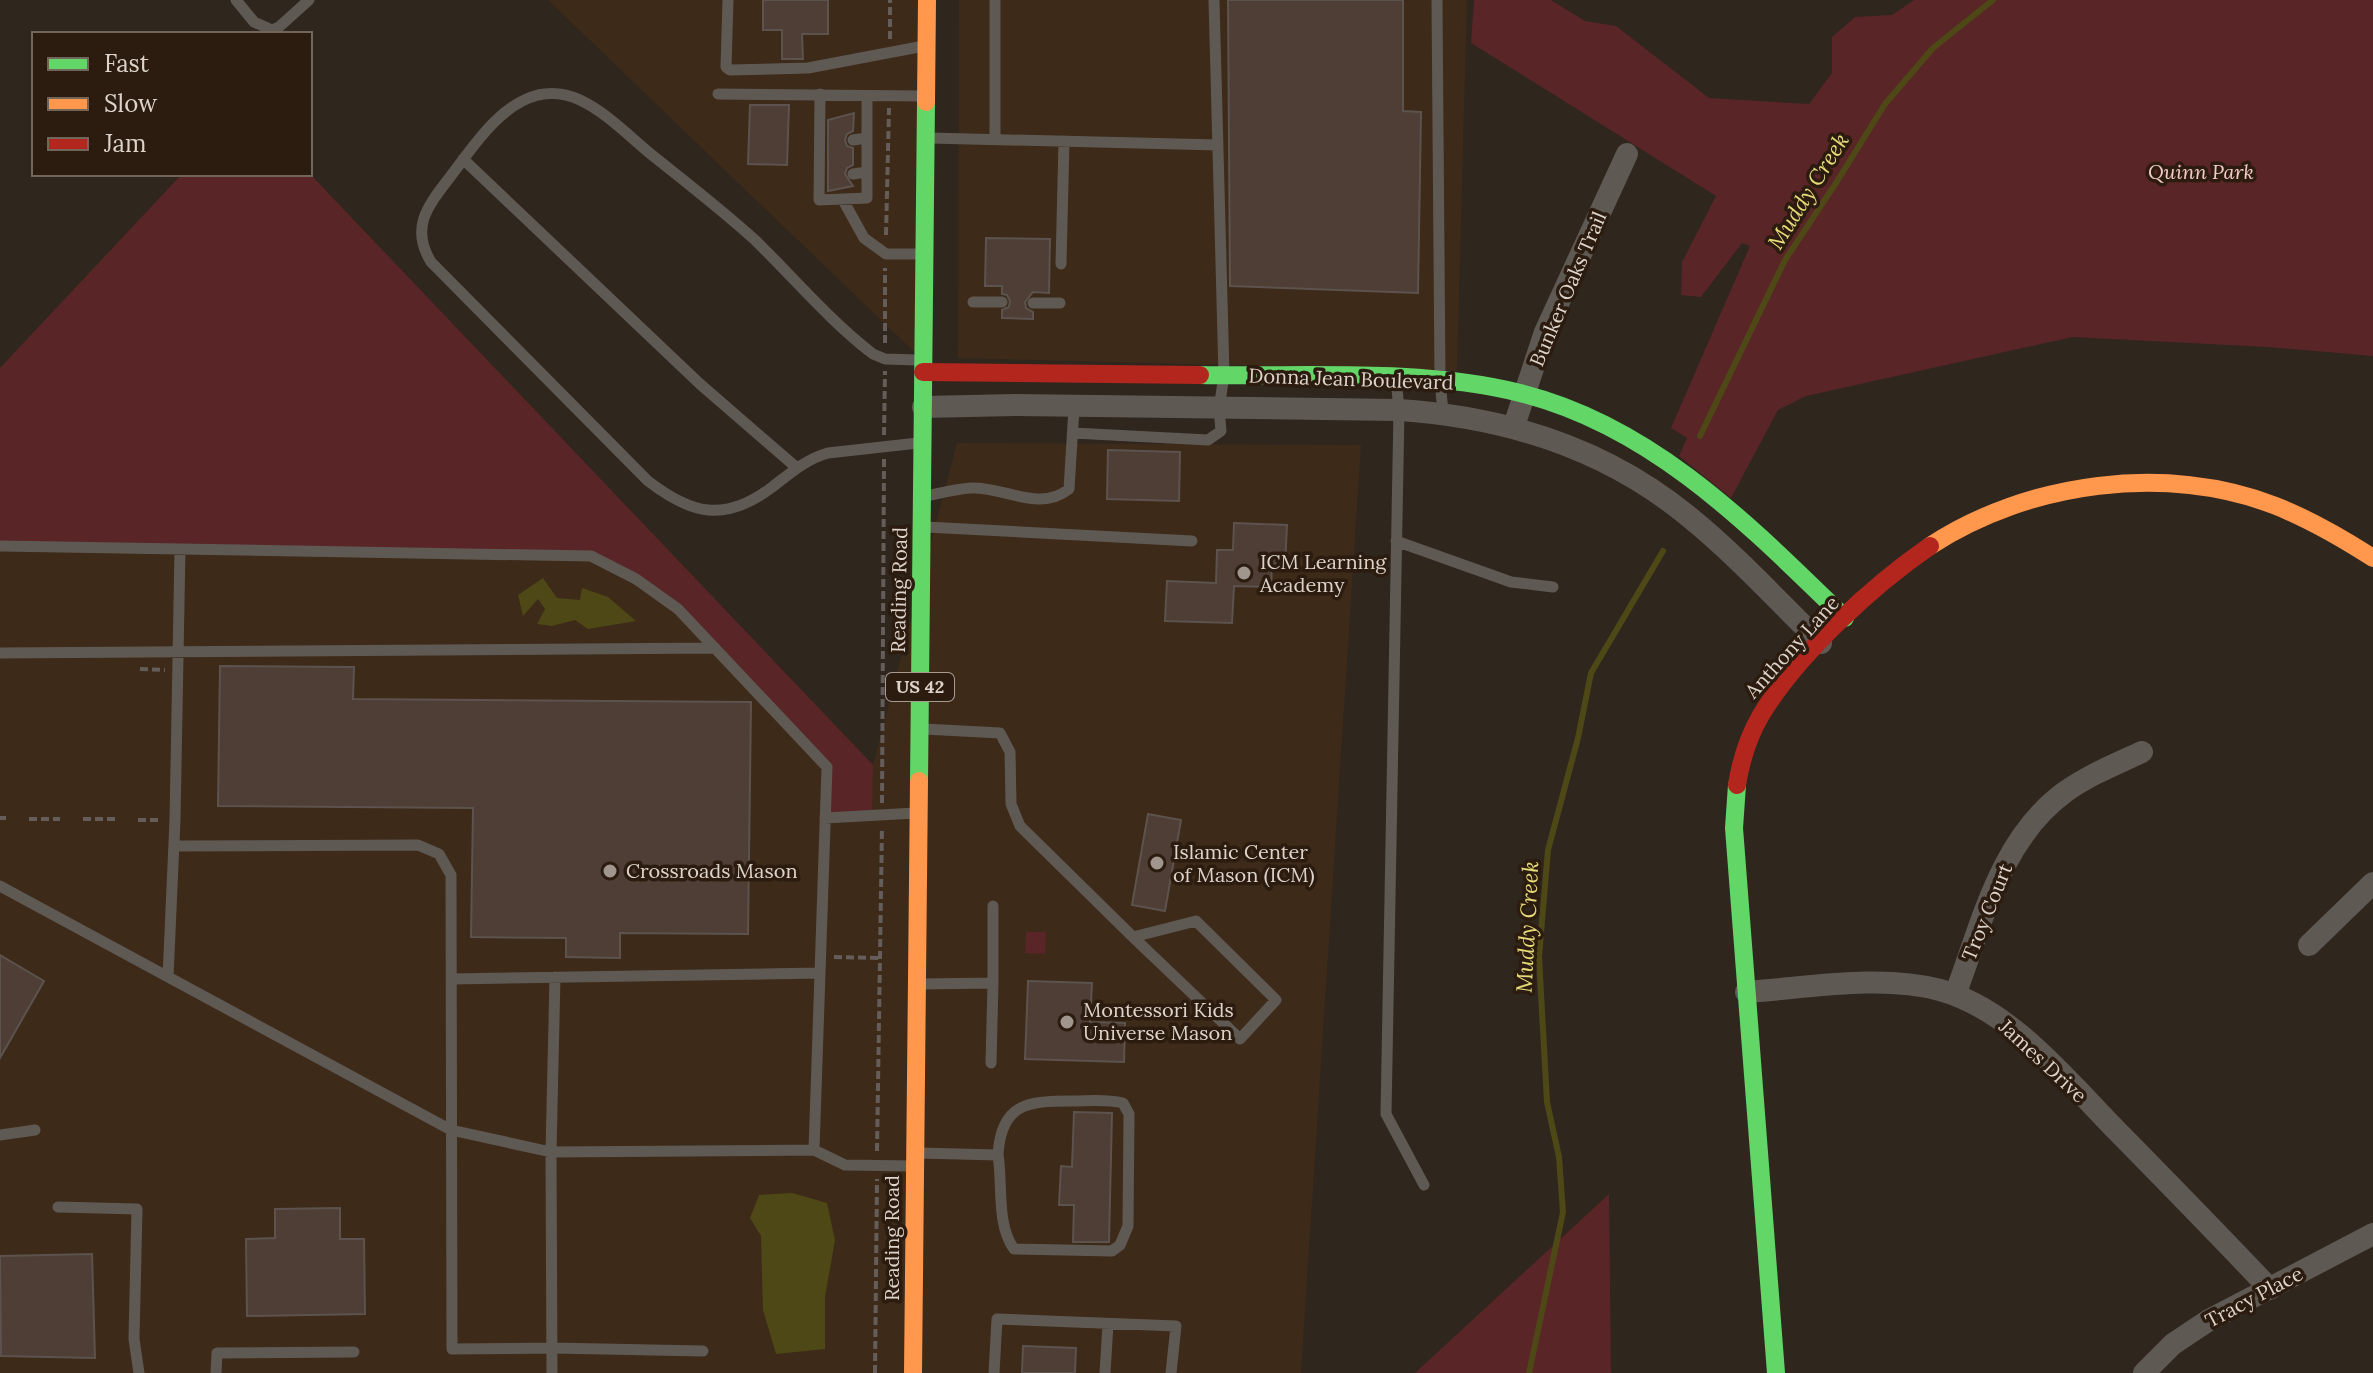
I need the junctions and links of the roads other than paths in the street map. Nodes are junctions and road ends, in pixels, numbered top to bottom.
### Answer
1 (236, 0) edge
2 (309, 0) edge
3 (728, 0) edge
4 (927, 0) edge
5 (995, 0) edge
6 (1214, 0) edge
7 (1437, 0) edge
8 (927, 46) junction
9 (718, 94) dead end
10 (820, 94) junction
11 (926, 96) junction
12 (867, 97) junction
13 (867, 138) junction
14 (926, 138) junction
15 (995, 139) junction
16 (853, 140) dead end
17 (1064, 141) junction
18 (1218, 145) junction
19 (1627, 154) dead end
20 (463, 159) junction
21 (867, 172) junction
22 (853, 174) dead end
23 (843, 200) junction
24 (924, 254) junction
25 (1061, 264) dead end
26 (973, 302) dead end
27 (1002, 302) dead end
28 (1033, 303) dead end
29 (1060, 303) dead end
30 (923, 366) junction
31 (1224, 375) junction
32 (1396, 378) junction
33 (1440, 380) junction
34 (1525, 394) junction
35 (923, 407) junction
36 (1074, 408) junction
37 (1219, 409) junction
38 (1399, 410) junction
39 (1443, 413) junction
40 (1514, 426) junction
41 (1073, 433) junction
42 (922, 443) junction
43 (797, 468) junction
44 (922, 497) junction
45 (922, 527) junction
46 (1192, 541) dead end
47 (1396, 541) junction
48 (0, 546) edge
49 (180, 549) junction
50 (2368, 550) edge
51 (1553, 587) dead end
52 (1845, 618) junction
53 (1821, 643) junction
54 (715, 648) junction
55 (178, 650) junction
56 (0, 653) edge
57 (920, 728) junction
58 (2142, 752) dead end
59 (919, 813) junction
60 (825, 818) junction
61 (174, 846) junction
62 (2373, 883) edge
63 (0, 886) edge
64 (993, 906) dead end
65 (1133, 937) junction
66 (2309, 945) dead end
67 (820, 973) junction
68 (168, 977) junction
69 (555, 977) junction
70 (451, 979) junction
71 (993, 983) junction
72 (916, 984) junction
73 (1746, 992) junction
74 (1955, 995) junction
75 (991, 1063) dead end
76 (35, 1130) dead end
77 (451, 1130) junction
78 (0, 1135) edge
79 (814, 1150) junction
80 (551, 1152) junction
81 (998, 1155) junction
82 (914, 1160) junction
83 (1424, 1185) dead end
84 (58, 1207) dead end
85 (2373, 1234) edge
86 (2270, 1289) junction
87 (1108, 1324) junction
88 (552, 1348) junction
89 (703, 1351) dead end
90 (354, 1352) dead end
91 (139, 1373) edge
92 (216, 1373) edge
93 (552, 1373) edge
94 (913, 1373) edge
95 (994, 1373) edge
96 (1105, 1373) edge
97 (1171, 1373) edge
98 (1776, 1373) edge
99 (2144, 1373) edge

1 - 2 lane
3 - 8 lane
4 - 8 street, Reading Road / US 42
5 - 15 lane
6 - 18 lane
7 - 33 lane
8 - 11 street, Reading Road / US 42
9 - 10 lane
10 - 12 lane
10 - 23 lane
11 - 12 lane
11 - 14 street, Reading Road / US 42
12 - 13 lane
13 - 16 lane
13 - 21 lane
14 - 15 lane
14 - 24 street, Reading Road / US 42
15 - 17 lane
17 - 18 lane
17 - 25 lane
18 - 31 lane
19 - 34 street, Bunker Oaks Trail
20 - 30 lane
20 - 43 lane
20 - 43 lane
21 - 22 lane
21 - 23 lane
23 - 24 lane
24 - 30 street, Reading Road / US 42
26 - 27 lane
28 - 29 lane
30 - 31 street, Donna Jean Boulevard
30 - 35 street, Reading Road / US 42
31 - 32 street, Donna Jean Boulevard
31 - 37 lane
32 - 33 street, Donna Jean Boulevard
32 - 38 lane
33 - 34 street, Donna Jean Boulevard
33 - 39 lane
34 - 40 street, Bunker Oaks Trail
34 - 52 street, Donna Jean Boulevard
35 - 36 street, Donna Jean Boulevard
35 - 42 street, Reading Road / US 42
36 - 37 street, Donna Jean Boulevard
36 - 41 lane
37 - 38 street, Donna Jean Boulevard
37 - 41 lane
38 - 39 street, Donna Jean Boulevard
38 - 47 lane
39 - 40 street, Donna Jean Boulevard
40 - 53 street, Donna Jean Boulevard
41 - 44 lane
42 - 43 lane
42 - 44 street, Reading Road / US 42
44 - 45 street, Reading Road / US 42
45 - 46 lane
45 - 57 street, Reading Road / US 42
47 - 51 lane
47 - 83 lane
48 - 49 lane
49 - 54 lane
49 - 55 lane
50 - 52 street, Anthony Lane
52 - 53 street, Anthony Lane
53 - 73 street, Anthony Lane
54 - 55 lane
54 - 60 lane
55 - 56 lane
55 - 61 lane
57 - 59 street, Reading Road / US 42
57 - 65 lane
58 - 74 street, Troy Court
59 - 60 lane
59 - 72 street, Reading Road / US 42
60 - 67 lane
61 - 68 lane
61 - 70 lane
62 - 66 street
63 - 68 lane
64 - 71 lane
65 - 65 lane
67 - 69 lane
67 - 79 lane
68 - 77 lane
69 - 70 lane
69 - 80 lane
70 - 77 lane
71 - 72 lane
71 - 75 lane
72 - 82 street, Reading Road / US 42
73 - 74 street, James Drive
73 - 98 street, Anthony Lane
74 - 86 street, James Drive
76 - 78 lane
77 - 80 lane
77 - 88 lane
79 - 80 lane
79 - 82 lane
80 - 88 lane
81 - 81 lane
81 - 82 lane
82 - 94 street, Reading Road / US 42
84 - 91 lane
85 - 86 street, Tracy Place
86 - 99 street, Tracy Place
87 - 95 lane
87 - 96 lane
87 - 97 lane
88 - 89 lane
88 - 93 lane
90 - 92 lane

